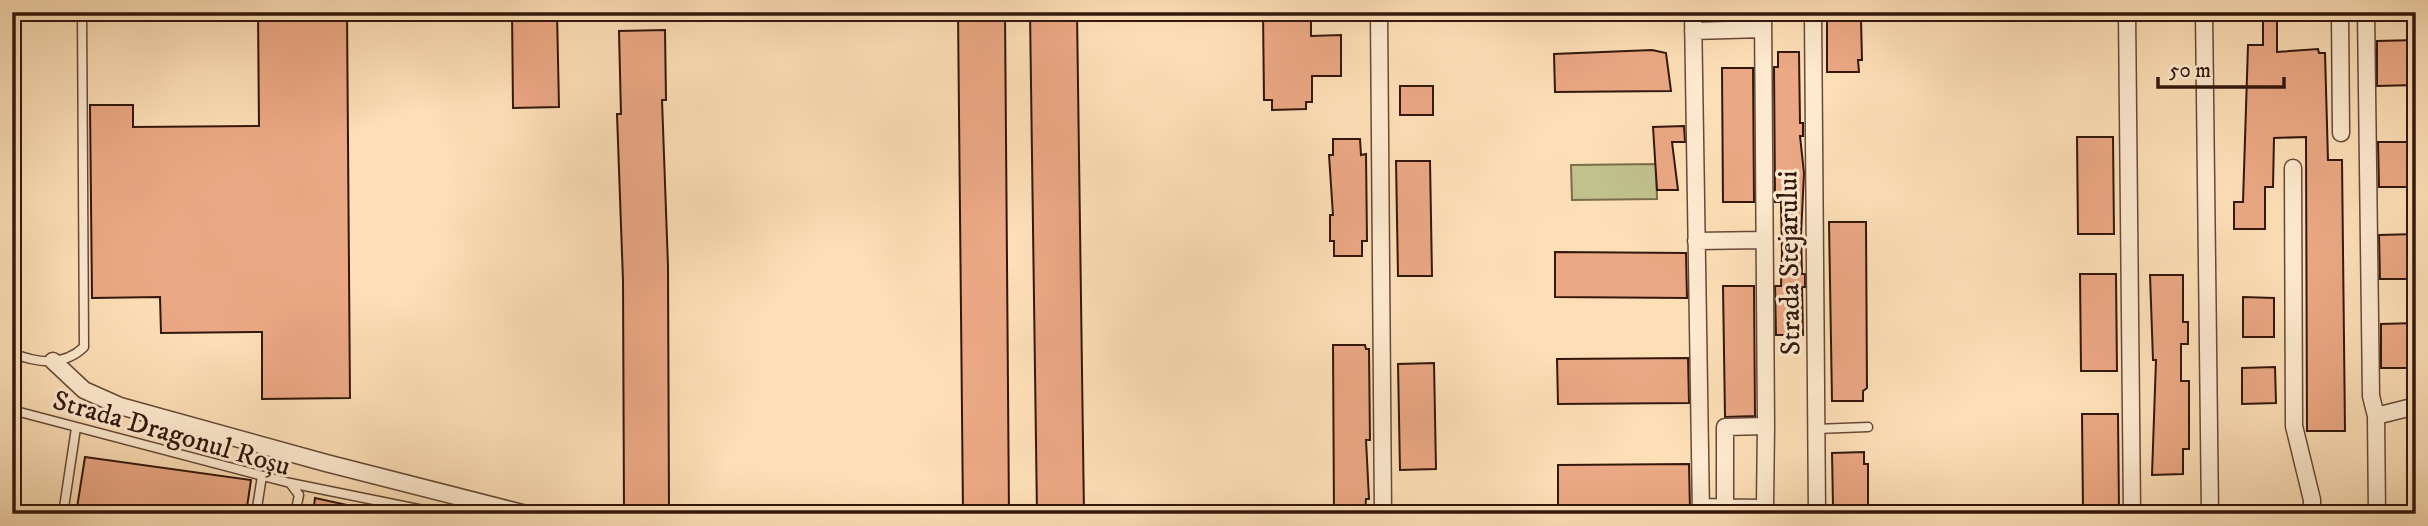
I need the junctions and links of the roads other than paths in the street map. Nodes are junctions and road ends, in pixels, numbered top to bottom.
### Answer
1 (82, 12) edge
2 (1379, 12) edge
3 (1693, 12) edge
4 (1763, 12) edge
5 (1813, 12) edge
6 (2127, 12) edge
7 (2204, 12) edge
8 (2340, 12) edge
9 (2366, 12) edge
10 (1763, 29) junction
11 (1693, 31) junction
12 (2341, 133) dead end
13 (2293, 168) dead end
14 (1763, 240) junction
15 (1696, 241) junction
16 (12, 353) edge
17 (53, 361) junction
18 (2416, 406) edge
19 (12, 411) edge
20 (2376, 416) junction
21 (1766, 426) junction
22 (1868, 427) dead end
23 (76, 428) junction
24 (1816, 429) junction
25 (261, 476) junction
26 (290, 484) junction
27 (388, 503) junction
28 (1725, 508) junction
29 (1701, 511) edge
30 (63, 514) edge
31 (256, 514) edge
32 (295, 514) edge
33 (386, 514) edge
34 (443, 514) edge
35 (526, 514) edge
36 (1383, 514) edge
37 (1817, 514) edge
38 (2132, 514) edge
39 (2210, 514) edge
40 (2312, 514) edge
41 (2377, 514) edge

1 - 17 lane
2 - 36 street
3 - 11 street
4 - 10 street
5 - 24 street, Strada Stejarului
6 - 38 street
7 - 39 street
8 - 12 street
9 - 20 street
10 - 11 street
10 - 14 street
11 - 15 street
13 - 40 street
14 - 15 street
14 - 21 street
15 - 29 street
16 - 17 lane
17 - 35 street
18 - 20 street
19 - 23 lane, Strada Dragonul Roșu
20 - 41 street
21 - 28 street
21 - 28 street
22 - 24 lane
23 - 25 lane, Strada Dragonul Roșu
23 - 30 lane
24 - 37 street, Strada Stejarului
25 - 26 lane, Strada Dragonul Roșu
25 - 31 lane
26 - 27 lane
26 - 32 lane, Strada Dragonul Roșu
27 - 33 lane
27 - 34 lane
28 - 29 street

